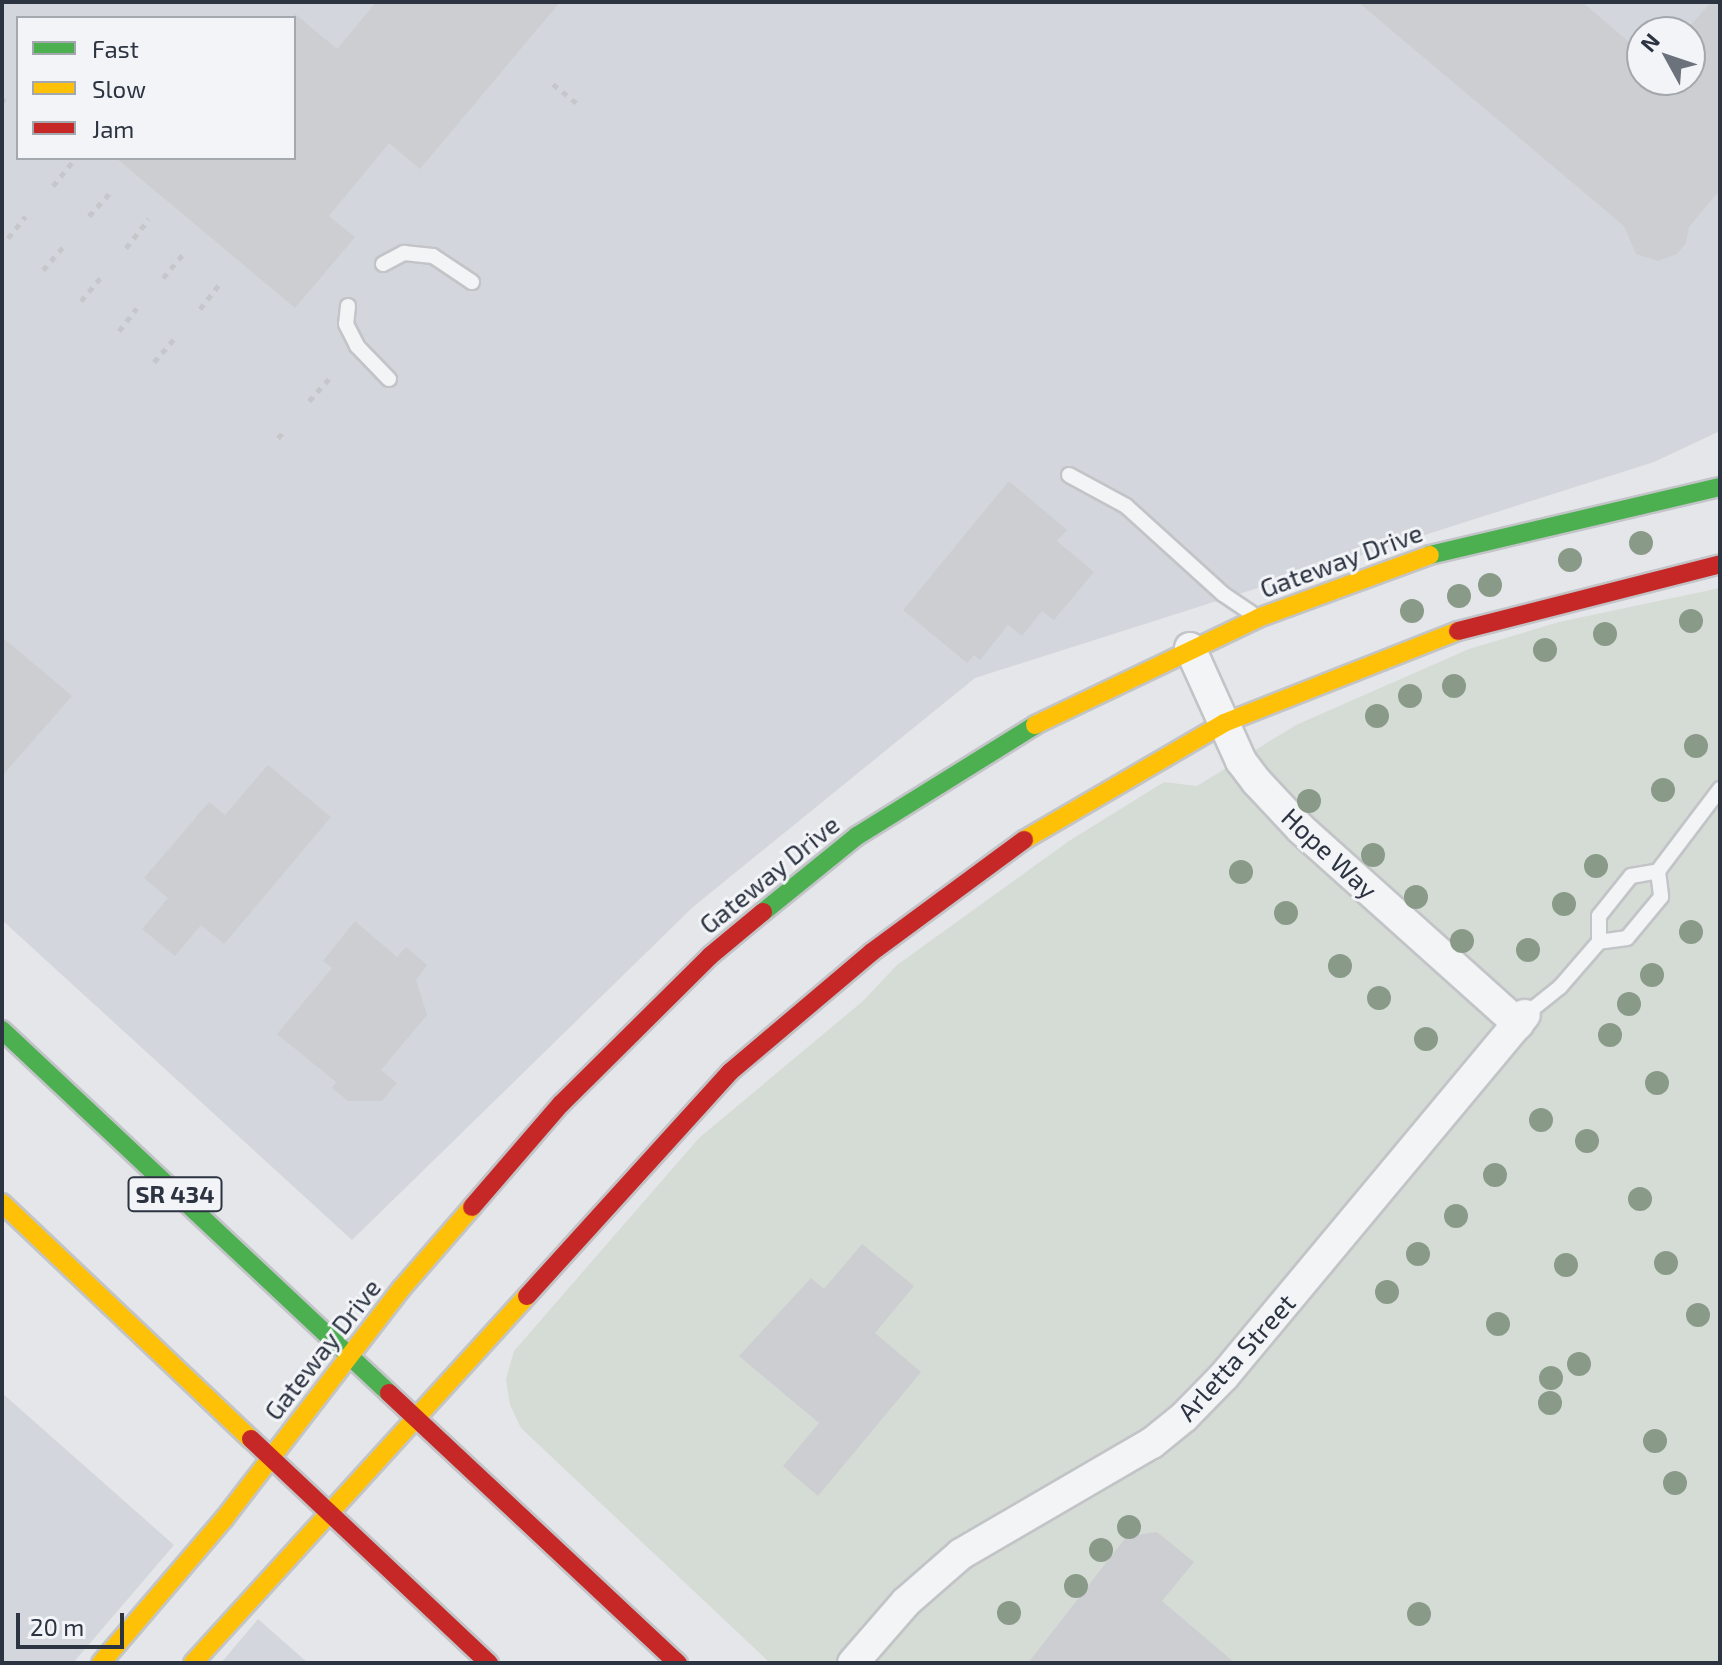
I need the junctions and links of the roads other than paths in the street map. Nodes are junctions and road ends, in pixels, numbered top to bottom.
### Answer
1 (383, 264) dead end
2 (472, 282) dead end
3 (348, 306) dead end
4 (389, 379) dead end
5 (1069, 475) dead end
6 (1720, 487) edge
7 (1720, 564) edge
8 (1258, 618) junction
9 (1190, 648) junction
10 (1224, 723) junction
11 (1720, 789) edge
12 (1658, 871) junction
13 (1599, 942) junction
14 (1521, 1019) junction
15 (2, 1030) edge
16 (2, 1203) edge
17 (348, 1358) junction
18 (415, 1421) junction
19 (271, 1458) junction
20 (328, 1512) junction
21 (101, 1663) edge
22 (193, 1663) edge
23 (489, 1663) edge
24 (678, 1663) edge
25 (853, 1663) edge

1 - 2 lane
3 - 4 lane
5 - 8 lane
6 - 8 street, Gateway Drive
7 - 10 street
8 - 9 street, Gateway Drive
9 - 10 street, Hope Way
9 - 17 street, Gateway Drive
10 - 14 street, Hope Way
10 - 18 street
11 - 12 lane
12 - 13 lane
12 - 13 lane
13 - 14 lane
14 - 25 street, Arletta Street
15 - 17 street, SR 434
16 - 19 street
17 - 18 street, SR 434
17 - 19 street, Gateway Drive
18 - 20 street
18 - 24 street, SR 434
19 - 20 street
19 - 21 street, Gateway Drive
20 - 22 street
20 - 23 street

